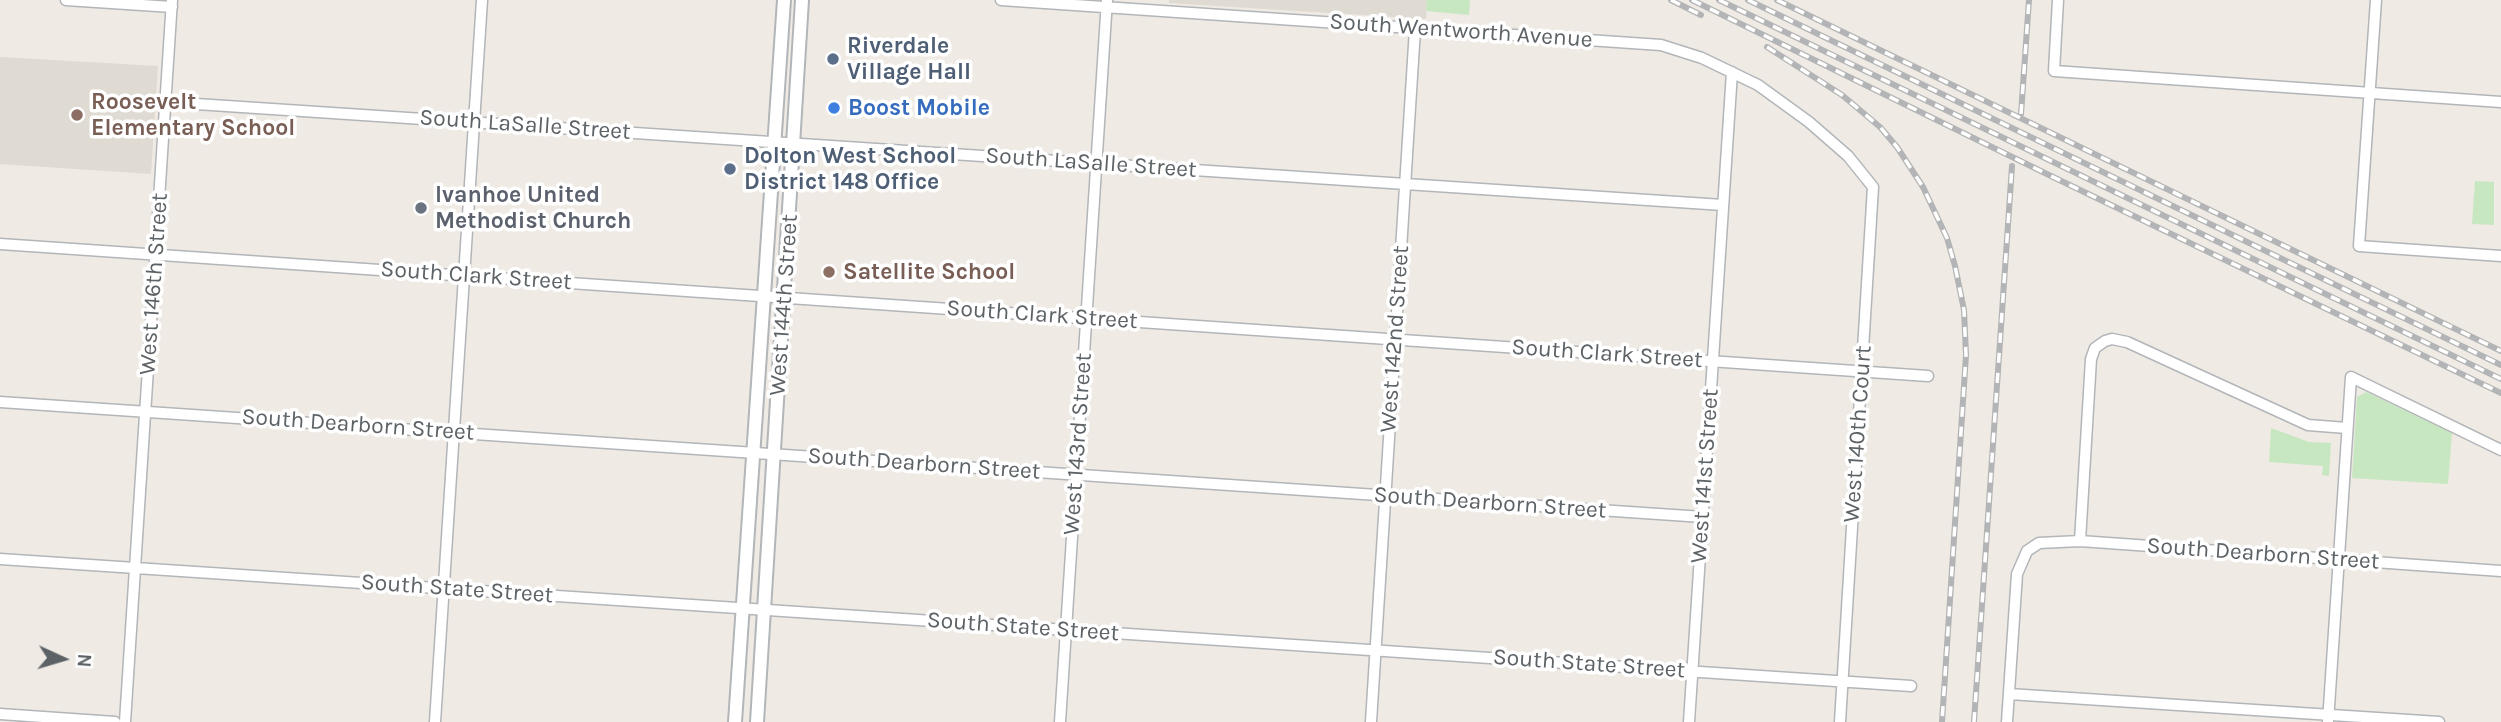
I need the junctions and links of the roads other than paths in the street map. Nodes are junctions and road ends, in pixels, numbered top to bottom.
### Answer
1 (66, 0) edge
2 (482, 0) edge
3 (784, 0) edge
4 (802, 0) edge
5 (1001, 0) edge
6 (2058, 0) edge
7 (2376, 0) edge
8 (172, 3) edge
9 (1107, 4) edge
10 (1415, 29) junction
11 (1732, 72) junction
12 (2369, 92) junction
13 (166, 102) junction
14 (2501, 102) edge
15 (474, 122) junction
16 (774, 142) junction
17 (794, 143) junction
18 (1097, 163) junction
19 (1405, 184) junction
20 (1873, 187) joint
21 (1723, 205) junction
22 (0, 244) edge
23 (156, 254) junction
24 (2501, 256) edge
25 (464, 275) junction
26 (764, 296) junction
27 (784, 298) junction
28 (1086, 318) junction
29 (1396, 340) junction
30 (1713, 362) junction
31 (1861, 372) junction
32 (1927, 376) dead end
33 (0, 402) edge
34 (145, 411) junction
35 (2347, 428) junction
36 (454, 432) junction
37 (2501, 450) edge
38 (754, 452) junction
39 (774, 454) junction
40 (1076, 475) junction
41 (1385, 496) junction
42 (1703, 517) junction
43 (2080, 541) junction
44 (0, 559) edge
45 (2339, 560) junction
46 (135, 568) junction
47 (2501, 571) edge
48 (444, 588) junction
49 (743, 608) junction
50 (764, 609) junction
51 (1066, 629) junction
52 (1376, 650) junction
53 (1693, 671) junction
54 (1843, 681) junction
55 (1911, 686) dead end
56 (2009, 694) junction
57 (0, 714) edge
58 (2329, 718) edge
59 (115, 722) edge
60 (125, 722) edge
61 (435, 722) edge
62 (735, 722) edge
63 (757, 722) edge
64 (1060, 722) edge
65 (1371, 722) edge
66 (1689, 722) edge
67 (1840, 722) edge
68 (2007, 722) edge
69 (2439, 722) edge

1 - 8 street
2 - 15 street
3 - 16 street, West 144th Street
4 - 17 street, West 144th Street
5 - 9 street, South Wentworth Avenue
6 - 12 street
7 - 12 street
8 - 13 street, West 146th Street
9 - 10 street, South Wentworth Avenue
9 - 18 street, West 143rd Street
10 - 11 street, South Wentworth Avenue
10 - 19 street, West 142nd Street
11 - 20 street, South Wentworth Avenue
11 - 21 street, West 141st Street
12 - 14 street
12 - 24 street
13 - 15 street, South LaSalle Street
13 - 23 street, West 146th Street
15 - 16 street, South LaSalle Street
15 - 25 street
16 - 17 street, South LaSalle Street
16 - 26 street, West 144th Street
17 - 18 street, South LaSalle Street
17 - 27 street, West 144th Street
18 - 19 street, South LaSalle Street
18 - 28 street, West 143rd Street
19 - 21 street, South LaSalle Street
19 - 29 street, West 142nd Street
20 - 31 street, West 140th Court
21 - 30 street, West 141st Street
22 - 23 street, South Clark Street
23 - 25 street, South Clark Street
23 - 34 street, West 146th Street
25 - 26 street, South Clark Street
25 - 36 street
26 - 27 street, South Clark Street
26 - 38 street, West 144th Street
27 - 28 street, South Clark Street
27 - 39 street, West 144th Street
28 - 29 street, South Clark Street
28 - 40 street, West 143rd Street
29 - 30 street, South Clark Street
29 - 41 street, West 142nd Street
30 - 31 street, South Clark Street
30 - 42 street, West 141st Street
31 - 32 street, South Clark Street
31 - 54 street, West 140th Court
33 - 34 street, South Dearborn Street
34 - 36 street, South Dearborn Street
34 - 46 street, West 146th Street
35 - 37 street
35 - 43 street
35 - 45 street
36 - 38 street, South Dearborn Street
36 - 48 street
38 - 39 street, South Dearborn Street
38 - 49 street, West 144th Street
39 - 40 street, South Dearborn Street
39 - 50 street, West 144th Street
40 - 41 street, South Dearborn Street
40 - 51 street, West 143rd Street
41 - 42 street, South Dearborn Street
41 - 52 street, West 142nd Street
42 - 53 street, West 141st Street
43 - 45 street, South Dearborn Street
43 - 56 street, South Dearborn Street
44 - 46 street, South State Street
45 - 47 street, South Dearborn Street
45 - 58 street
46 - 48 street, South State Street
46 - 60 street, West 146th Street
48 - 49 street, South State Street
48 - 61 street
49 - 50 street, South State Street
49 - 62 street, West 144th Street
50 - 51 street, South State Street
50 - 63 street, West 144th Street
51 - 52 street, South State Street
51 - 64 street, West 143rd Street
52 - 53 street, South State Street
52 - 65 street, West 142nd Street
53 - 54 street, South State Street
53 - 66 street, West 141st Street
54 - 55 street, South State Street
54 - 67 street, West 140th Court
56 - 58 street
56 - 68 street
57 - 59 street
58 - 69 street

